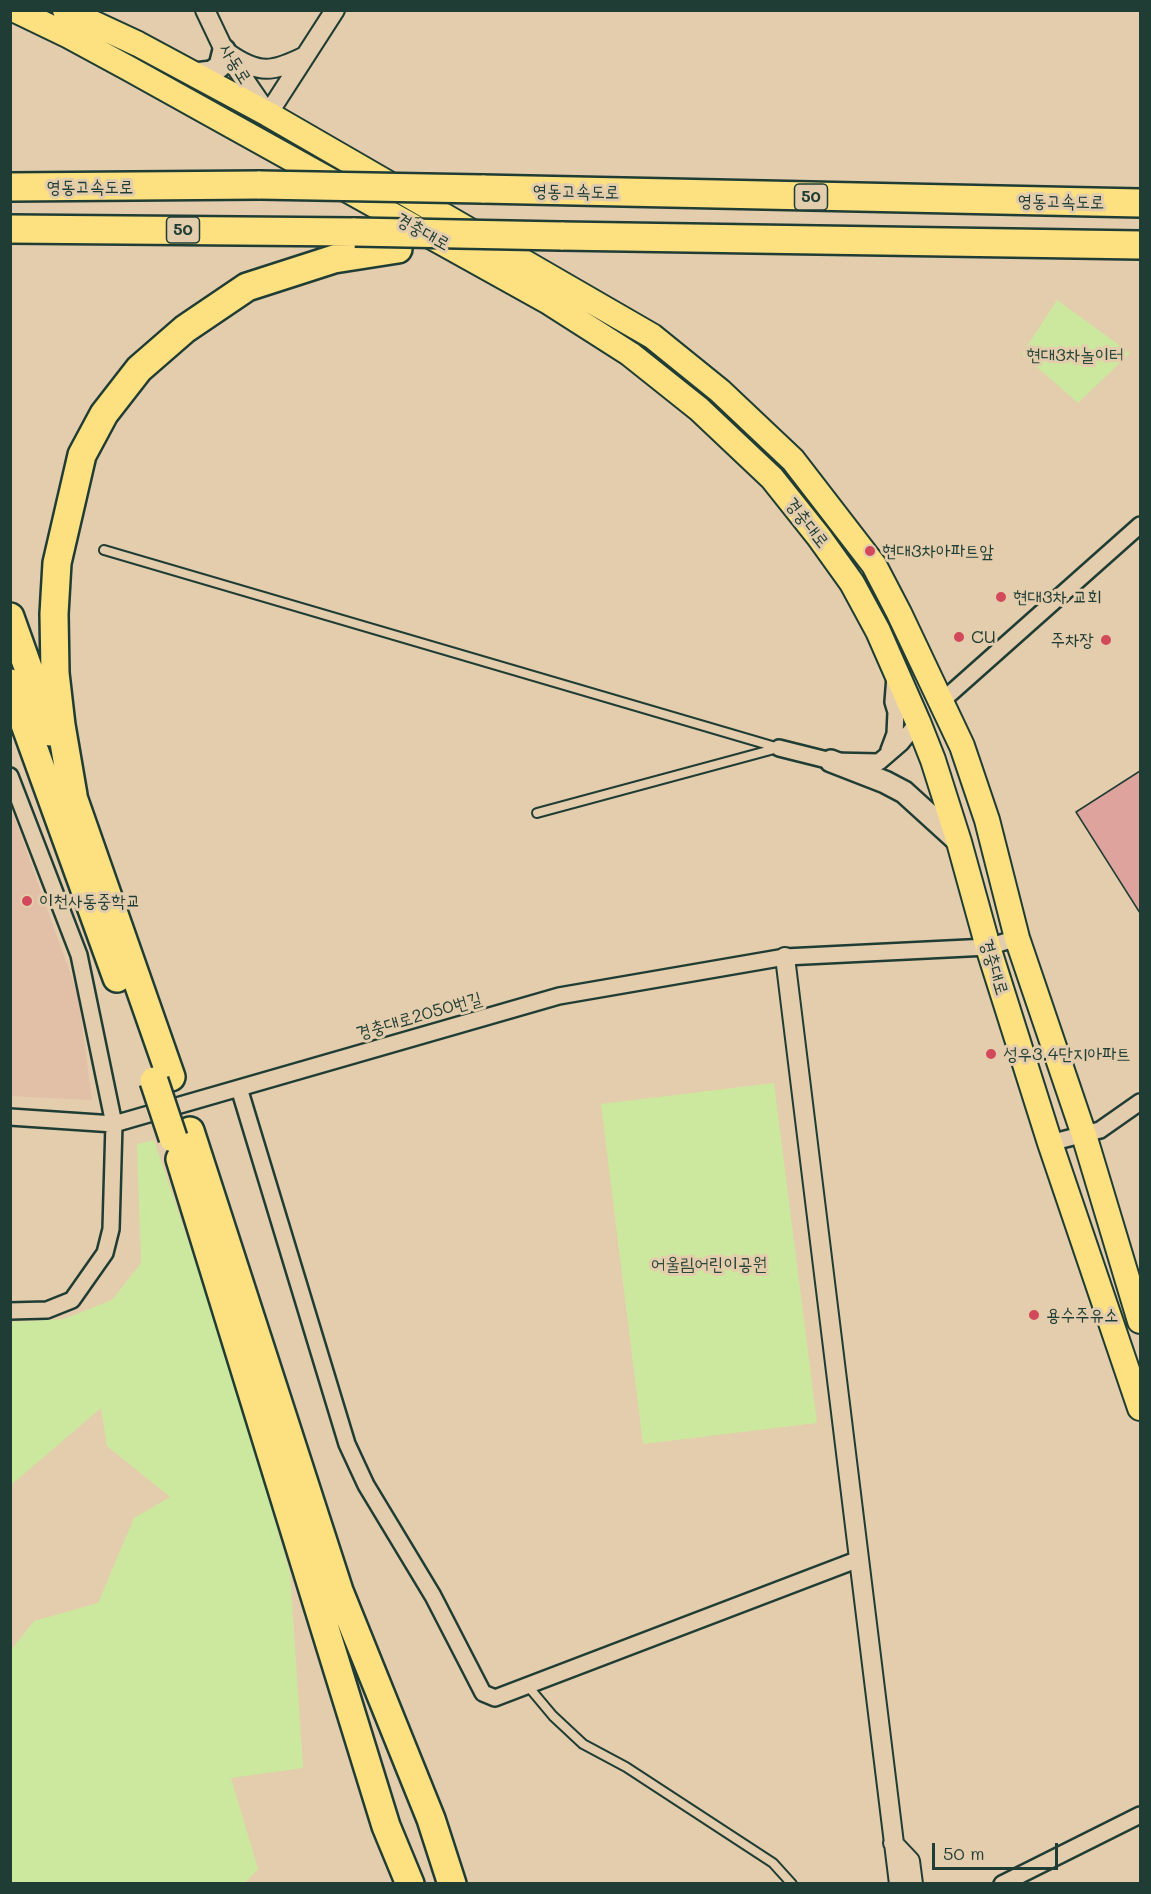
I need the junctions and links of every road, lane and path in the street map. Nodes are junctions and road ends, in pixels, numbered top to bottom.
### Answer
1 (15, 10) edge
2 (65, 10) edge
3 (206, 10) edge
4 (336, 10) edge
5 (224, 50) junction
6 (307, 55) junction
7 (195, 74) junction
8 (285, 89) junction
9 (268, 114) junction
10 (300, 132) junction
11 (254, 137) junction
12 (10, 187) edge
13 (1140, 203) edge
14 (10, 229) edge
15 (520, 235) junction
16 (1140, 245) edge
17 (1140, 525) edge
18 (104, 550) dead end
19 (10, 617) edge
20 (895, 670) junction
21 (12, 689) edge
22 (942, 702) junction
23 (918, 722) junction
24 (779, 748) junction
25 (887, 755) junction
26 (831, 761) junction
27 (10, 776) edge
28 (73, 795) junction
29 (537, 813) dead end
30 (959, 842) junction
31 (1017, 938) junction
32 (987, 947) junction
33 (785, 957) junction
34 (163, 1079) junction
35 (239, 1088) junction
36 (1140, 1102) edge
37 (10, 1117) edge
38 (114, 1124) junction
39 (182, 1135) junction
40 (1084, 1135) junction
41 (1050, 1143) junction
42 (10, 1311) edge
43 (1140, 1321) edge
44 (1140, 1408) edge
45 (859, 1559) junction
46 (527, 1685) junction
47 (1140, 1815) edge
48 (893, 1843) junction
49 (410, 1884) edge
50 (452, 1884) edge
51 (792, 1884) edge
52 (899, 1884) edge
53 (913, 1884) edge
54 (1002, 1884) edge

1 - 11 main road, 경충대로
2 - 7 main road, 경충대로
3 - 5 street, 사동로
4 - 6 street
5 - 6 street
5 - 7 main road
5 - 9 street, 사동로
6 - 8 street
7 - 9 main road, 경충대로
8 - 9 street
8 - 10 street
9 - 10 main road, 경충대로
9 - 11 main road
10 - 22 main road, 경충대로
11 - 20 main road, 경충대로
12 - 13 highway, 영동고속도로 / 50, bridge
14 - 15 highway, 50, bridge
15 - 16 highway, 50, bridge
15 - 28 highway, bridge
17 - 22 street
18 - 24 lane
19 - 28 highway
20 - 23 main road, 경충대로
20 - 25 street
21 - 34 highway
22 - 23 main road
22 - 31 main road, 경충대로
23 - 25 street
23 - 30 main road, 경충대로
24 - 26 street
24 - 29 lane
25 - 26 street
26 - 30 main road
27 - 38 street
28 - 34 highway
30 - 32 main road, 경충대로
31 - 32 street, 경충대로2050번길
31 - 40 main road, 경충대로
32 - 33 street, 경충대로2050번길
32 - 41 main road, 경충대로
33 - 35 street, 경충대로2050번길
33 - 45 street
34 - 39 highway
35 - 38 street, 경충대로2050번길
35 - 46 street
36 - 40 street
37 - 38 street, 경충대로2050번길
38 - 42 street
39 - 49 highway
39 - 50 highway
40 - 41 street
40 - 43 main road, 경충대로
41 - 44 main road, 경충대로
45 - 46 street
45 - 48 street
46 - 51 lane
47 - 54 street
48 - 52 street
48 - 53 street

